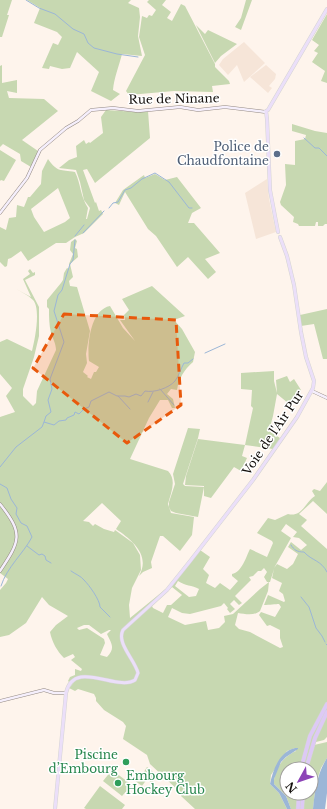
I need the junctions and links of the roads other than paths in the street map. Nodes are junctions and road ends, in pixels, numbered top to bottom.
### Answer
1 (327, 9) edge
2 (267, 112) junction
3 (0, 213) edge
4 (312, 391) junction
5 (327, 398) edge
6 (0, 504) edge
7 (0, 571) edge
8 (66, 693) junction
9 (0, 701) edge
10 (327, 704) edge
11 (327, 712) edge
12 (303, 761) edge
13 (308, 761) edge
14 (55, 809) edge

1 - 2 main road
2 - 3 street, Rue de Ninane
2 - 4 main road, Voie de l'Air Pur
4 - 5 street
4 - 8 main road, Voie de l'Air Pur
6 - 7 street
8 - 9 street
8 - 14 main road
10 - 12 highway
11 - 13 highway

